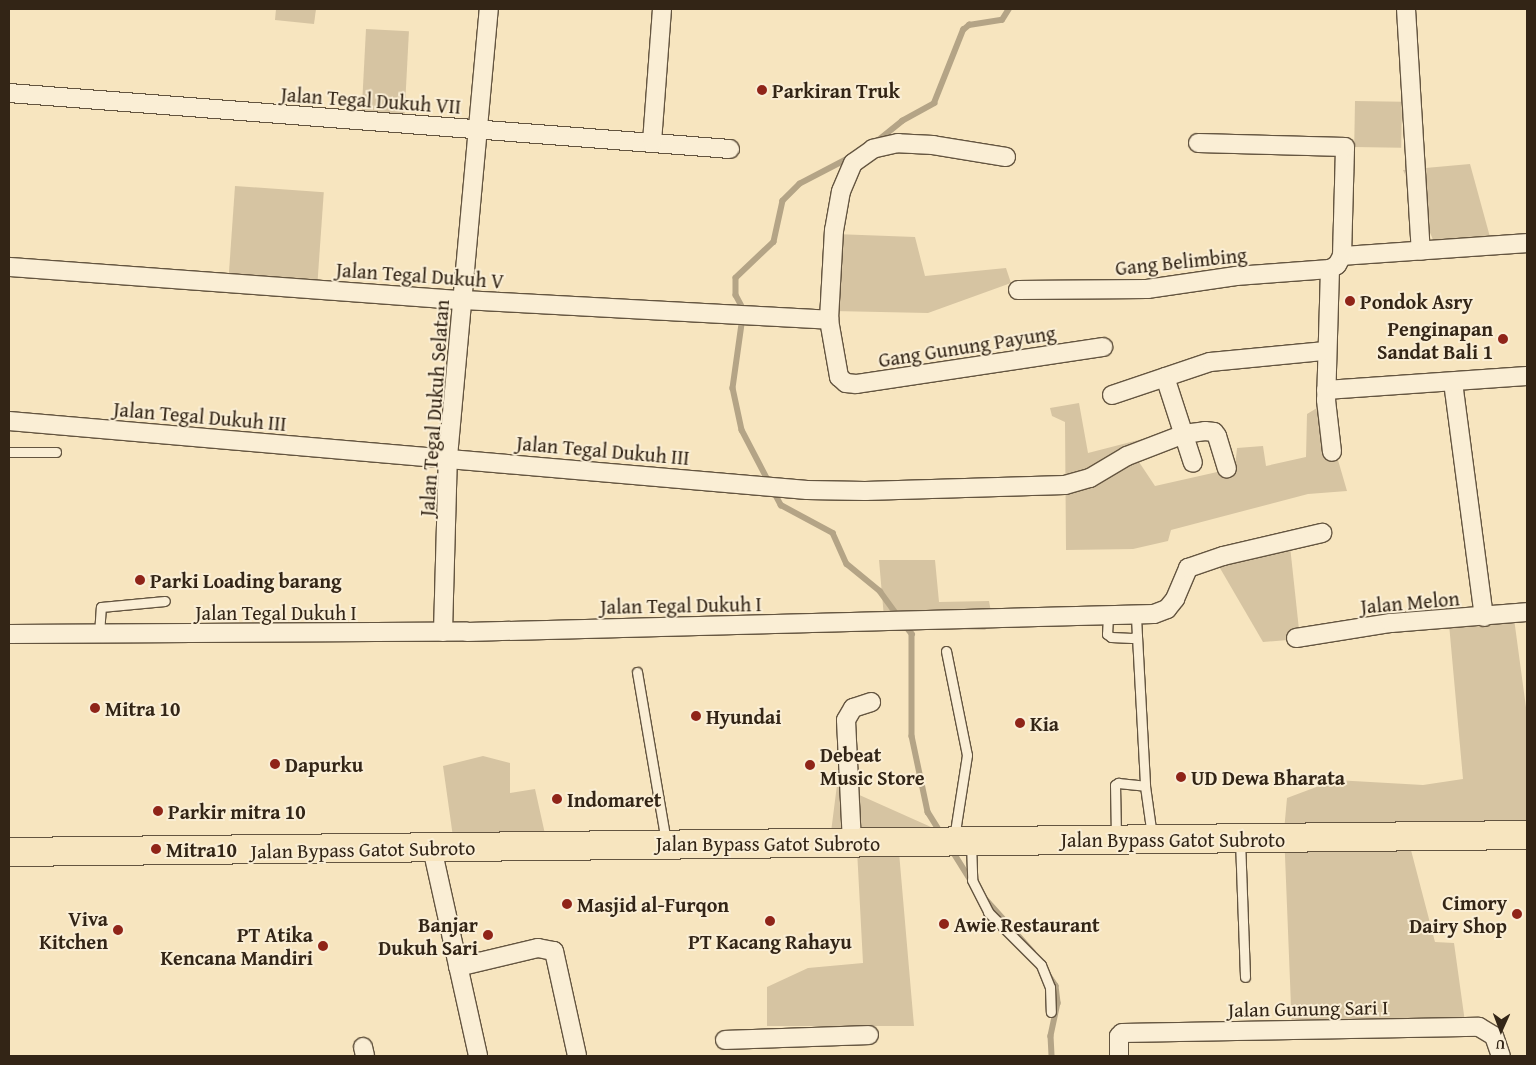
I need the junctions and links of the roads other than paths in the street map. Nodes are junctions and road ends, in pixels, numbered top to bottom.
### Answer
1 (489, 9) edge
2 (662, 9) edge
3 (1406, 9) edge
4 (9, 93) edge
5 (478, 129) junction
6 (652, 142) junction
7 (1198, 144) dead end
8 (730, 149) dead end
9 (1006, 157) dead end
10 (1527, 243) edge
11 (1421, 251) junction
12 (1342, 256) junction
13 (9, 267) edge
14 (1330, 269) junction
15 (1018, 290) dead end
16 (463, 300) junction
17 (829, 320) junction
18 (1103, 347) dead end
19 (1325, 351) junction
20 (1527, 376) edge
21 (1165, 377) junction
22 (1453, 382) junction
23 (1326, 390) junction
24 (1112, 395) dead end
25 (9, 421) edge
26 (1184, 434) junction
27 (9, 452) edge
28 (56, 452) dead end
29 (1332, 452) dead end
30 (448, 457) junction
31 (1193, 463) dead end
32 (1227, 468) dead end
33 (1322, 533) dead end
34 (165, 601) dead end
35 (1527, 612) edge
36 (1136, 615) junction
37 (1108, 616) junction
38 (1484, 617) junction
39 (443, 632) junction
40 (9, 634) edge
41 (99, 634) junction
42 (1137, 636) junction
43 (1296, 638) dead end
44 (946, 651) dead end
45 (637, 672) dead end
46 (871, 702) dead end
47 (1145, 786) junction
48 (1527, 835) edge
49 (1116, 838) junction
50 (1153, 838) junction
51 (1240, 838) junction
52 (962, 842) junction
53 (852, 843) junction
54 (667, 844) junction
55 (432, 848) junction
56 (9, 852) edge
57 (458, 967) junction
58 (1245, 977) dead end
59 (1051, 1012) dead end
60 (869, 1035) dead end
61 (725, 1040) dead end
62 (786, 1048) edge
63 (478, 1056) edge
64 (577, 1056) edge
65 (1118, 1056) edge
66 (1501, 1056) edge

1 - 5 street, Jalan Tegal Dukuh Selatan
2 - 6 street
3 - 11 street
4 - 5 street, Jalan Tegal Dukuh VII
5 - 6 street, Jalan Tegal Dukuh VII
5 - 16 street, Jalan Tegal Dukuh Selatan
6 - 8 street, Jalan Tegal Dukuh VII
7 - 12 street
9 - 17 street
10 - 11 street
11 - 12 street
12 - 14 street
13 - 16 street, Jalan Tegal Dukuh V
14 - 15 street, Gang Belimbing
14 - 19 street
16 - 17 street, Jalan Tegal Dukuh V
16 - 30 street, Jalan Tegal Dukuh Selatan
17 - 18 street, Gang Gunung Payung
19 - 21 street
19 - 23 street
20 - 22 street
21 - 24 street
21 - 26 street
22 - 23 street
22 - 38 street
23 - 29 street
25 - 30 street, Jalan Tegal Dukuh III
26 - 30 street, Jalan Tegal Dukuh III
26 - 31 street
26 - 32 street, Jalan Tegal Dukuh III
27 - 28 lane
30 - 39 street, Jalan Tegal Dukuh Selatan
33 - 36 street, Jalan Tegal Dukuh I
34 - 41 lane
35 - 38 street, Jalan Melon
36 - 37 street, Jalan Tegal Dukuh I
36 - 42 lane
37 - 39 street, Jalan Tegal Dukuh I
37 - 42 lane
38 - 43 street, Jalan Melon
39 - 41 street, Jalan Tegal Dukuh I
40 - 41 street, Jalan Tegal Dukuh I
42 - 47 lane
44 - 52 lane
45 - 54 lane
46 - 53 street
47 - 49 lane
47 - 50 lane
48 - 51 main road, Jalan Bypass Gatot Subroto
49 - 50 main road, Jalan Bypass Gatot Subroto
49 - 52 main road, Jalan Bypass Gatot Subroto
50 - 51 main road, Jalan Bypass Gatot Subroto
51 - 58 lane
52 - 53 main road, Jalan Bypass Gatot Subroto
52 - 59 lane
53 - 54 main road, Jalan Bypass Gatot Subroto
54 - 55 main road, Jalan Bypass Gatot Subroto
55 - 56 main road, Jalan Bypass Gatot Subroto
55 - 57 street
57 - 63 street
57 - 64 street
60 - 62 street
61 - 62 street
65 - 66 street, Jalan Gunung Sari I

